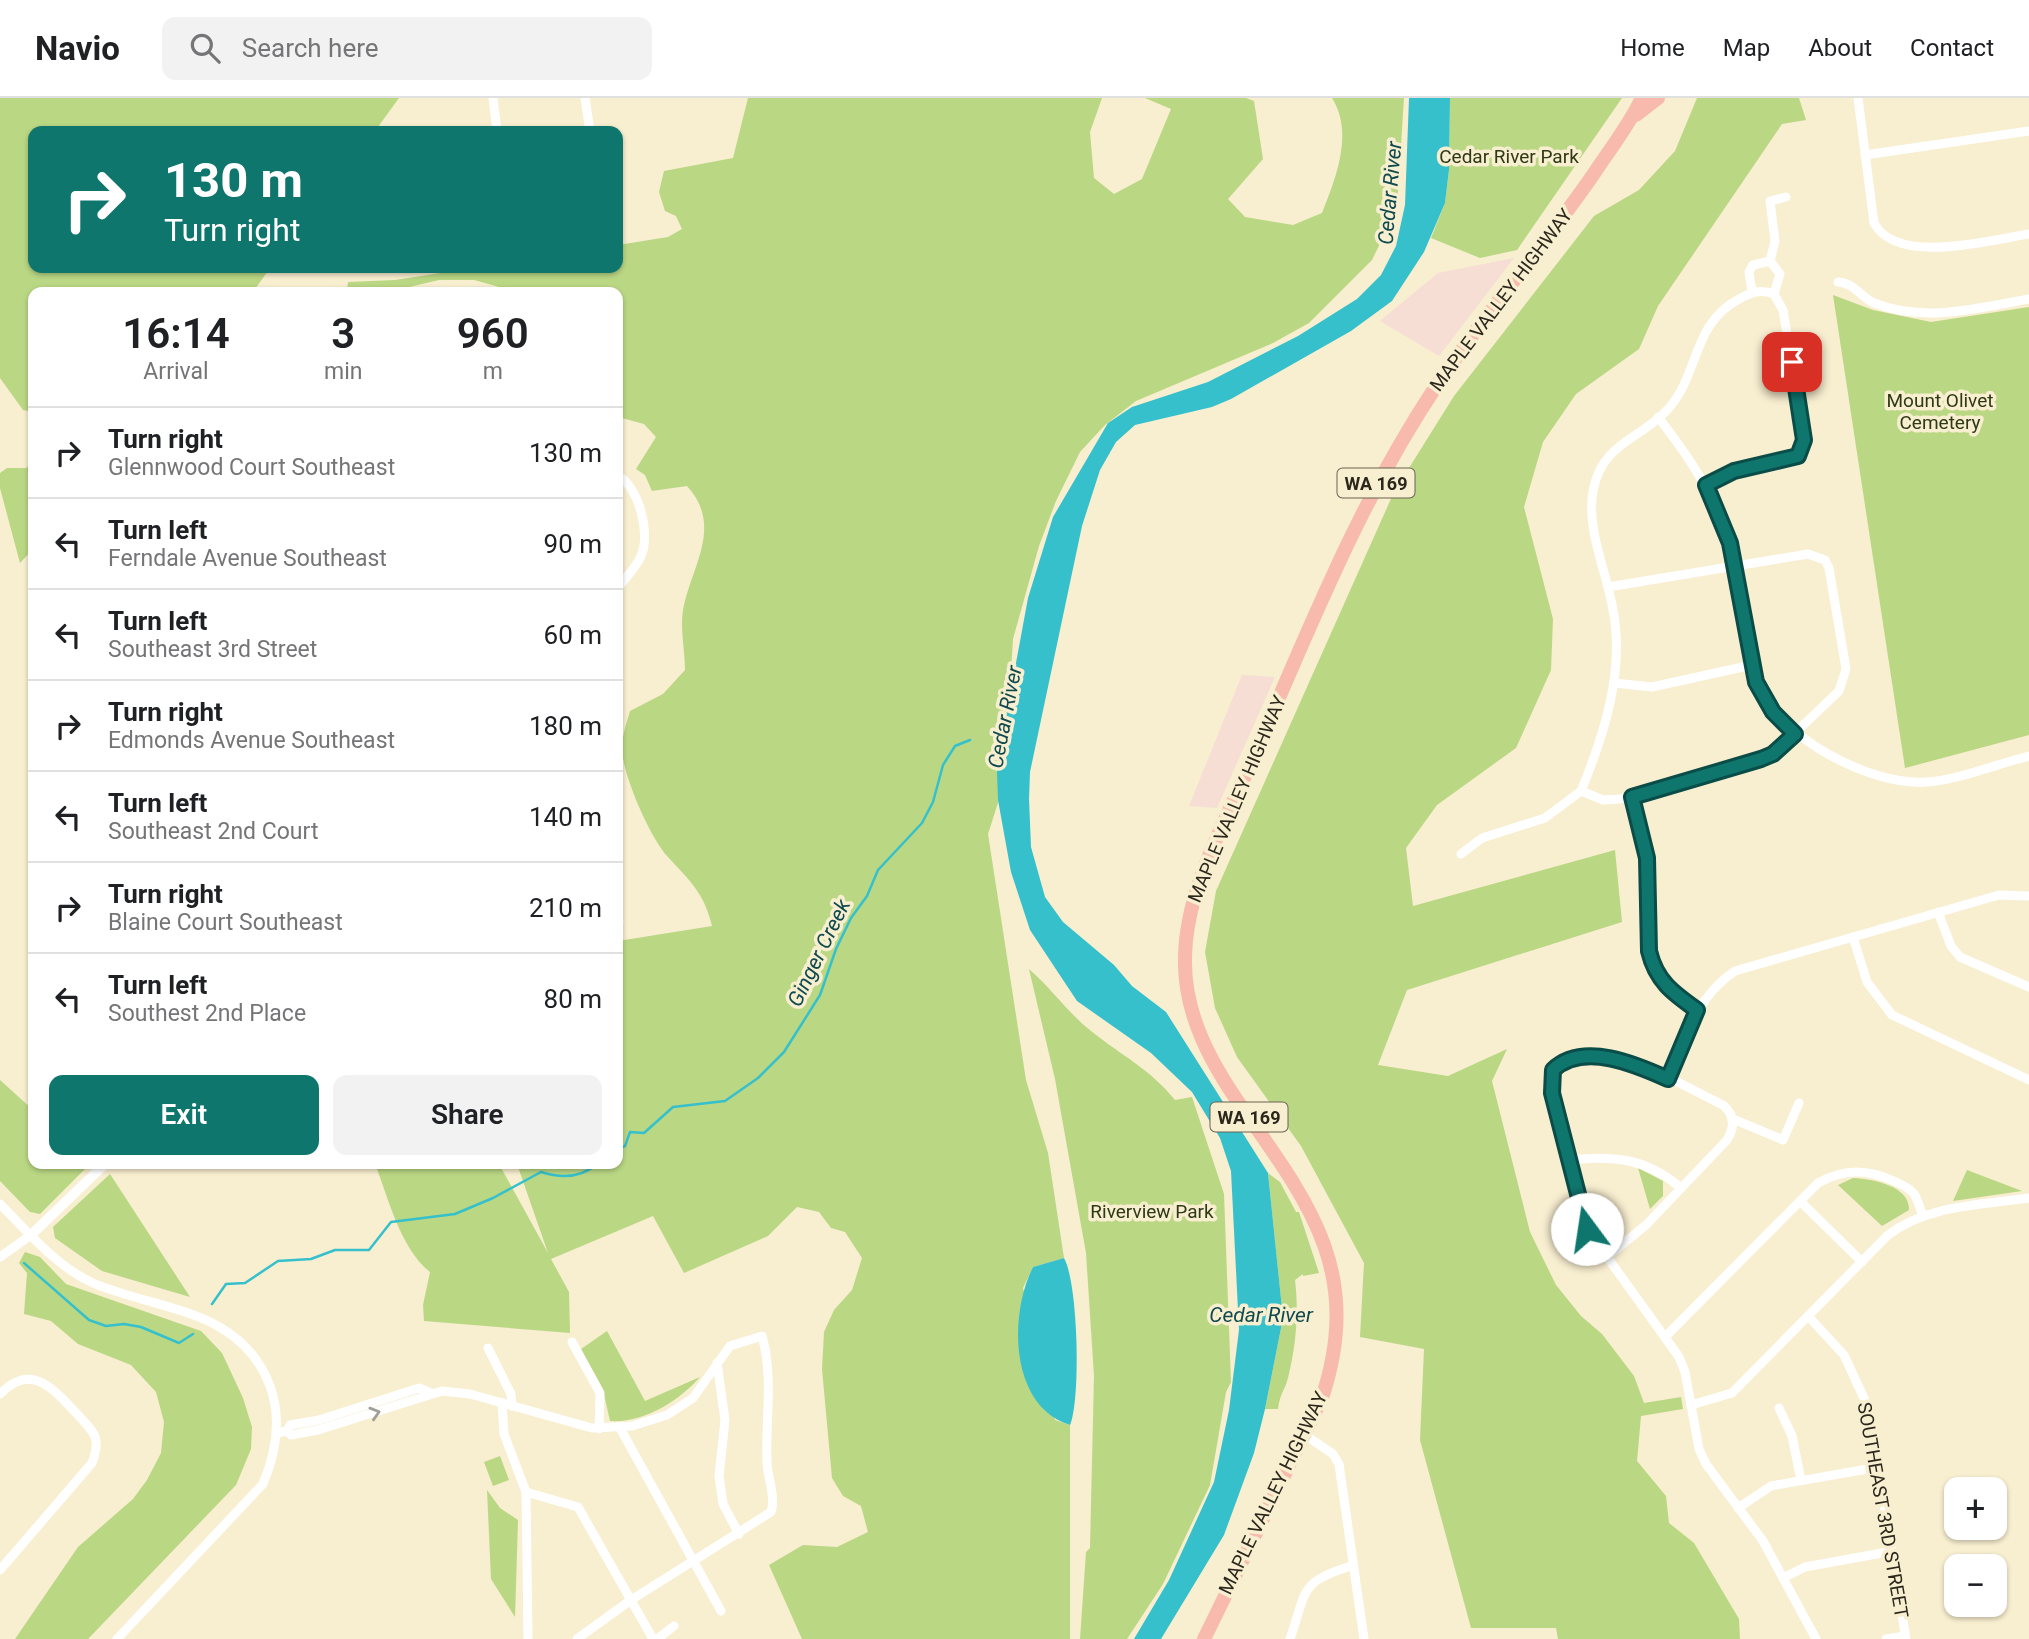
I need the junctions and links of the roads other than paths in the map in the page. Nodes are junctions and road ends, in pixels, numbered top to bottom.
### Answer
1 (493, 98) edge
2 (585, 98) edge
3 (1642, 98) edge
4 (1658, 98) edge
5 (1858, 98) edge
6 (1632, 118) junction
7 (496, 126) edge
8 (589, 126) edge
9 (2029, 131) edge
10 (1866, 155) junction
11 (1786, 197) dead end
12 (2029, 234) edge
13 (1770, 261) junction
14 (1838, 282) dead end
15 (1752, 292) junction
16 (1774, 294) junction
17 (2029, 299) edge
18 (1658, 417) junction
19 (623, 481) edge
20 (1706, 485) junction
21 (1736, 566) junction
22 (623, 581) edge
23 (1608, 587) junction
24 (1752, 665) junction
25 (1614, 683) junction
26 (1795, 734) junction
27 (2029, 756) edge
28 (1581, 790) junction
29 (1632, 797) junction
30 (1461, 854) dead end
31 (2029, 896) edge
32 (1938, 912) junction
33 (1853, 937) junction
34 (2029, 987) edge
35 (1697, 1010) junction
36 (1668, 1079) junction
37 (2029, 1080) edge
38 (1799, 1102) dead end
39 (1732, 1119) junction
40 (1570, 1160) junction
41 (100, 1169) edge
42 (1680, 1186) junction
43 (2029, 1198) edge
44 (1800, 1201) junction
45 (0, 1204) edge
46 (1922, 1214) junction
47 (31, 1235) junction
48 (0, 1257) edge
49 (1607, 1257) junction
50 (1862, 1262) junction
51 (1808, 1316) junction
52 (1666, 1336) junction
53 (572, 1342) dead end
54 (488, 1348) dead end
55 (717, 1363) junction
56 (0, 1394) edge
57 (507, 1404) junction
58 (1691, 1405) junction
59 (1779, 1408) dead end
60 (620, 1428) junction
61 (599, 1429) junction
62 (282, 1432) junction
63 (1305, 1435) junction
64 (1879, 1467) junction
65 (1801, 1480) junction
66 (526, 1492) junction
67 (1738, 1508) junction
68 (739, 1534) junction
69 (1893, 1551) junction
70 (694, 1561) junction
71 (1352, 1566) junction
72 (0, 1570) edge
73 (1783, 1578) junction
74 (631, 1600) junction
75 (721, 1611) dead end
76 (674, 1626) dead end
77 (1906, 1638) edge
78 (117, 1639) edge
79 (528, 1639) edge
80 (577, 1639) edge
81 (655, 1639) edge
82 (1205, 1639) edge
83 (1290, 1639) edge
84 (1364, 1639) edge
85 (1816, 1639) edge
86 (1886, 1639) edge

1 - 7 street
2 - 8 street
3 - 6 main road, MAPLE VALLEY HIGHWAY / WA 169
4 - 6 main road, MAPLE VALLEY HIGHWAY / WA 169
5 - 10 street
6 - 63 main road, MAPLE VALLEY HIGHWAY / WA 169
9 - 10 street
10 - 12 street
11 - 13 street
13 - 15 street
13 - 16 street
14 - 17 street
15 - 16 street
15 - 18 street
16 - 20 street
18 - 20 street
18 - 23 street
19 - 22 street
20 - 21 street
21 - 23 street
21 - 24 street
21 - 26 street
23 - 25 street
24 - 25 street
24 - 26 street
25 - 28 street
26 - 27 street
26 - 29 street
28 - 29 street
28 - 30 street
29 - 35 street
31 - 32 street
32 - 33 street
32 - 34 street
33 - 35 street
33 - 37 street
35 - 36 street
36 - 39 street
36 - 40 street
38 - 39 street
39 - 42 street
40 - 42 street
40 - 49 street
41 - 47 street
42 - 49 street
43 - 46 street
44 - 46 street
44 - 50 street
44 - 52 street
45 - 47 street
46 - 50 street
47 - 48 street
47 - 62 street
49 - 52 street
50 - 51 street
51 - 58 street
51 - 64 street, SOUTHEAST 3RD STREET
52 - 58 street
53 - 61 street
54 - 57 street
55 - 60 street
55 - 68 street
55 - 68 street
56 - 72 street
57 - 61 street
57 - 62 street
57 - 66 street
58 - 67 street
59 - 65 street
60 - 61 street
60 - 70 street
62 - 78 street
63 - 71 street
63 - 82 main road, MAPLE VALLEY HIGHWAY / WA 169
64 - 65 street
64 - 69 street, SOUTHEAST 3RD STREET
65 - 67 street
66 - 74 street
66 - 79 street
67 - 73 street
68 - 70 street
69 - 73 street
69 - 77 street, SOUTHEAST 3RD STREET
70 - 74 street
70 - 75 street
71 - 83 street
71 - 84 street
73 - 85 street
74 - 80 street
74 - 81 street
76 - 81 street
77 - 86 street

